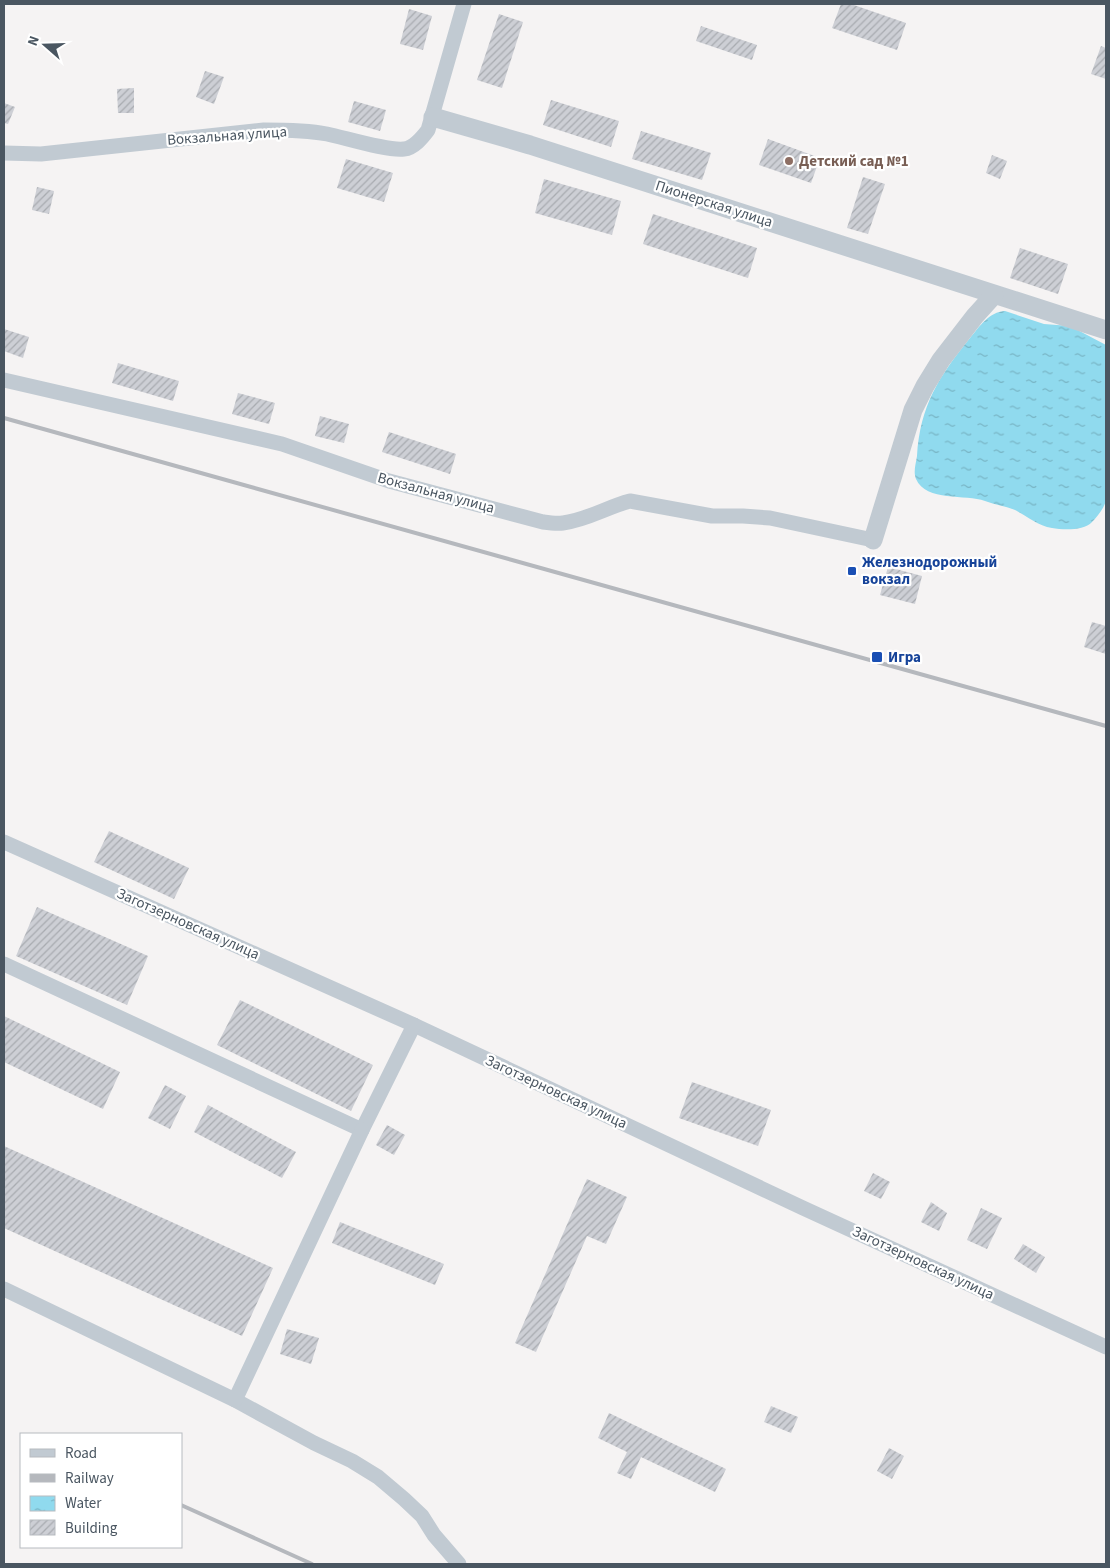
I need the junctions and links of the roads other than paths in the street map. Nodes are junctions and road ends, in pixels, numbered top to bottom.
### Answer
1 (464, 4) edge
2 (432, 116) junction
3 (4, 153) edge
4 (994, 295) junction
5 (1106, 330) edge
6 (4, 380) edge
7 (872, 540) joint
8 (4, 842) edge
9 (4, 964) edge
10 (414, 1025) junction
11 (362, 1130) junction
12 (4, 1289) edge
13 (1106, 1347) edge
14 (235, 1400) junction
15 (459, 1564) edge

1 - 2 street
2 - 3 street, Вокзальная улица
2 - 4 street, Пионерская улица
4 - 5 street, Пионерская улица
4 - 7 street
6 - 7 street, Вокзальная улица
8 - 10 street, Заготзерновская улица
9 - 11 street
10 - 11 street
10 - 13 street, Заготзерновская улица
11 - 14 street
12 - 14 street
14 - 15 street

